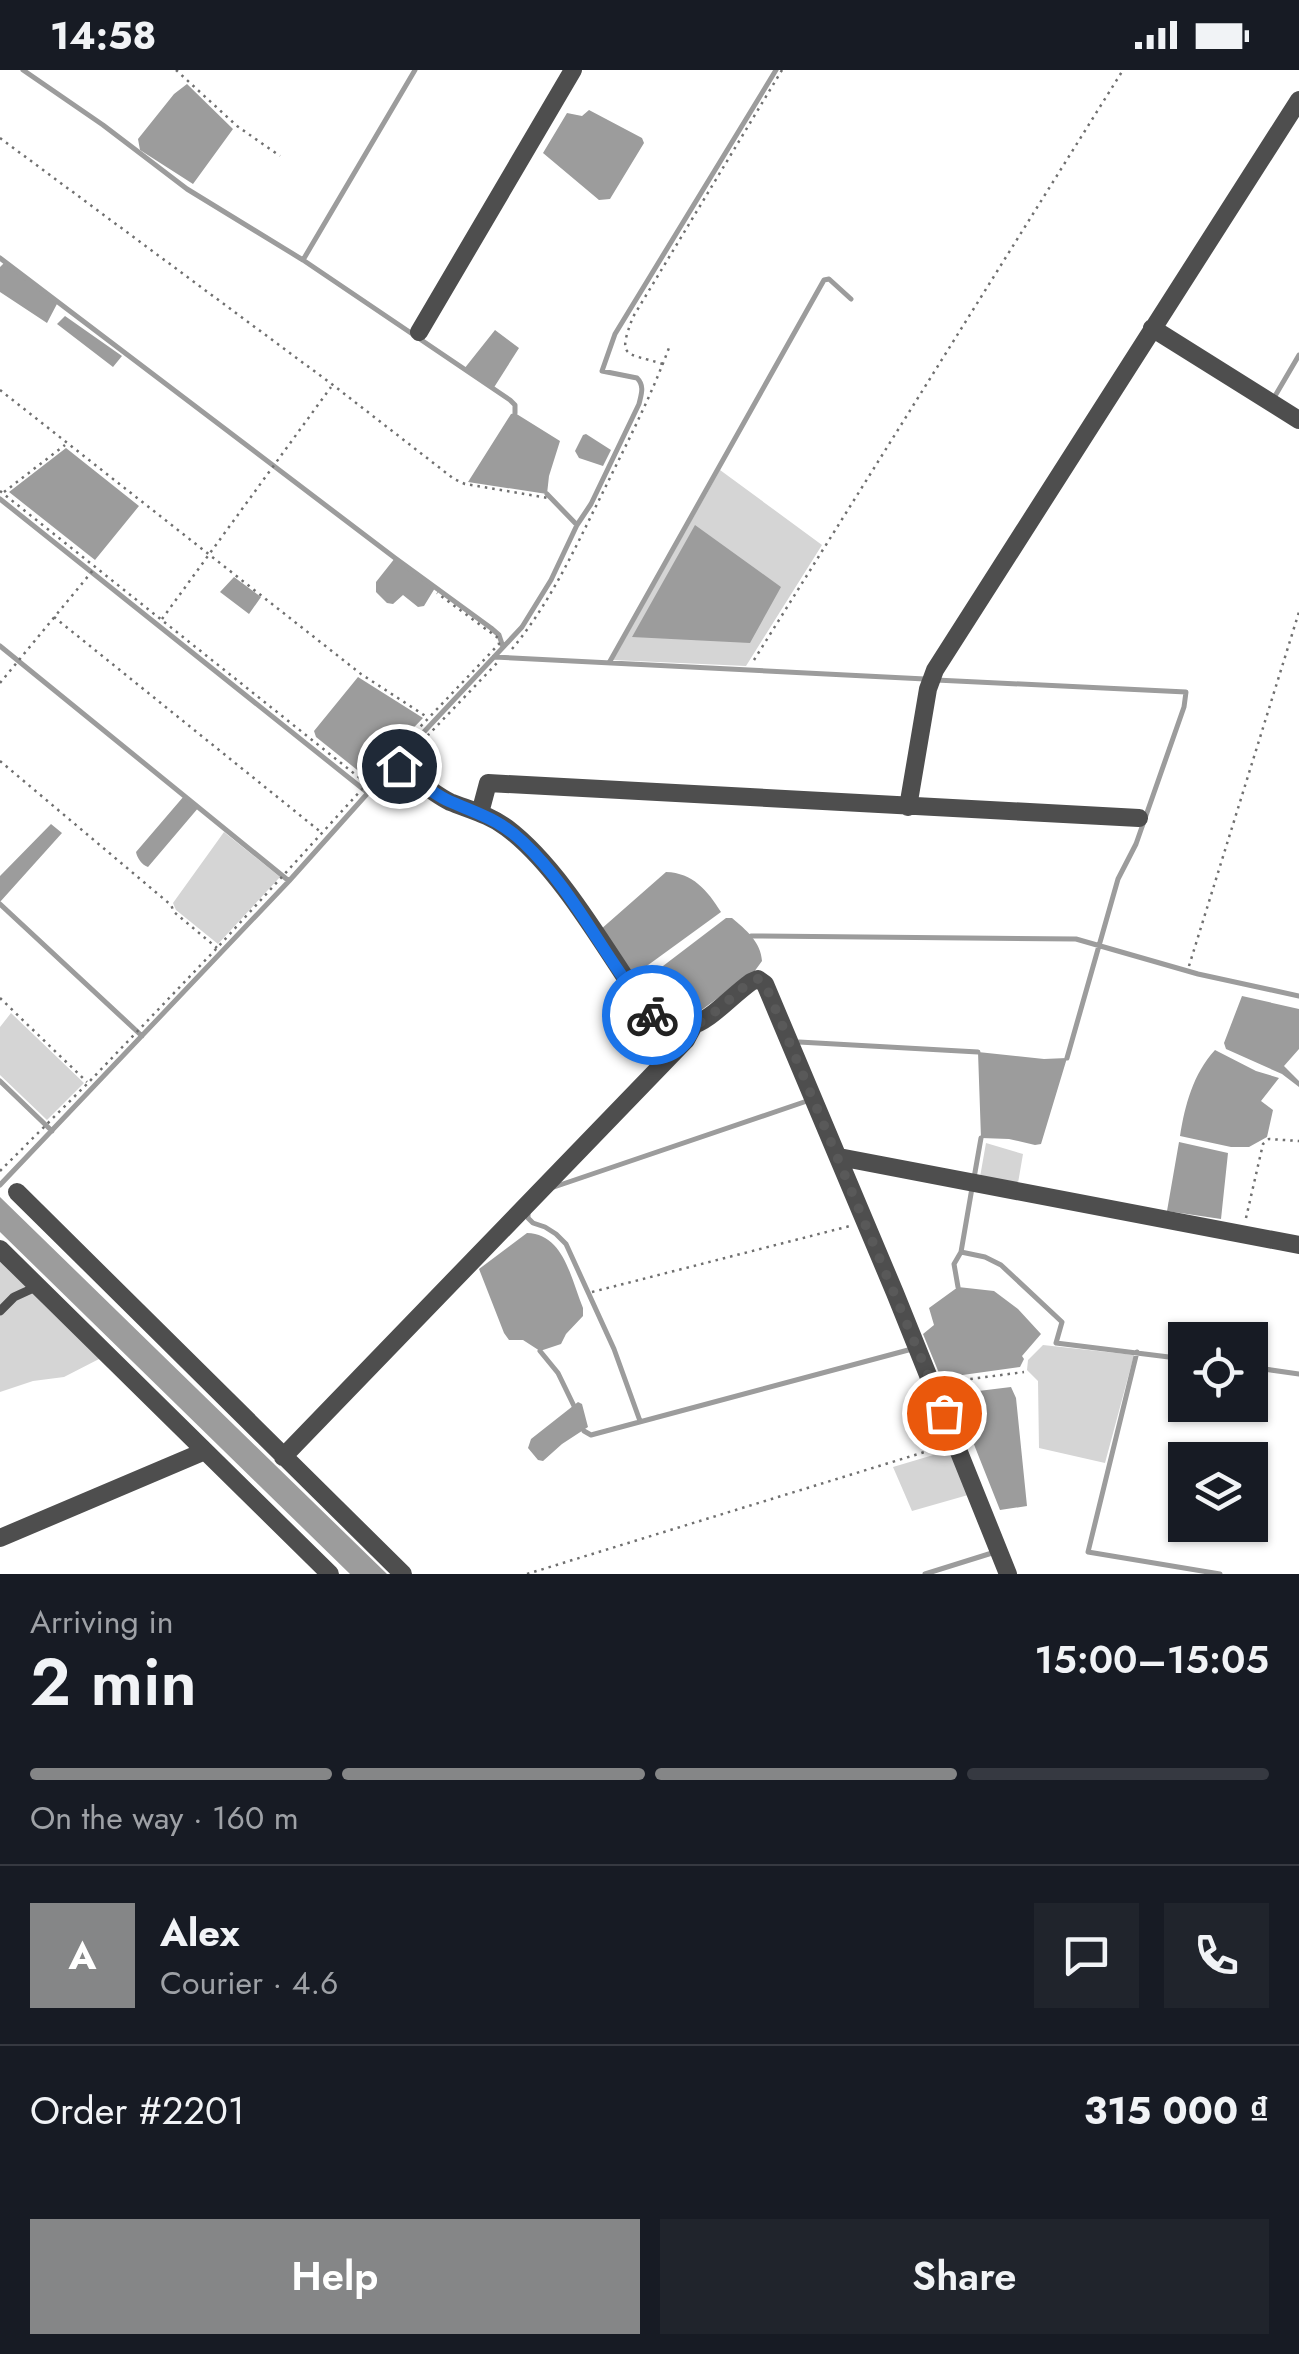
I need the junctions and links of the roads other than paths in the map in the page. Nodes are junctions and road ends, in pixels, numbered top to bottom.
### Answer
1 (573, 70) edge
2 (1299, 100) edge
3 (1152, 328) junction
4 (419, 332) dead end
5 (1299, 420) edge
6 (399, 766) road end
7 (908, 807) junction
8 (480, 813) junction
9 (1139, 818) dead end
10 (693, 1027) junction
11 (838, 1157) junction
12 (17, 1192) dead end
13 (1299, 1245) edge
14 (0, 1249) edge
15 (38, 1286) junction
16 (0, 1311) edge
17 (205, 1451) junction
18 (283, 1457) junction
19 (0, 1538) edge
20 (330, 1574) edge
21 (403, 1574) edge
22 (1008, 1574) edge

1 - 4 street
2 - 3 street
3 - 5 street
3 - 7 street
6 - 8 street
7 - 8 street
7 - 9 street
8 - 10 street
10 - 11 street
10 - 18 street
11 - 13 street
11 - 22 street
12 - 18 street
14 - 15 street
15 - 16 lane
15 - 17 street
17 - 19 street
17 - 20 street
18 - 21 street

